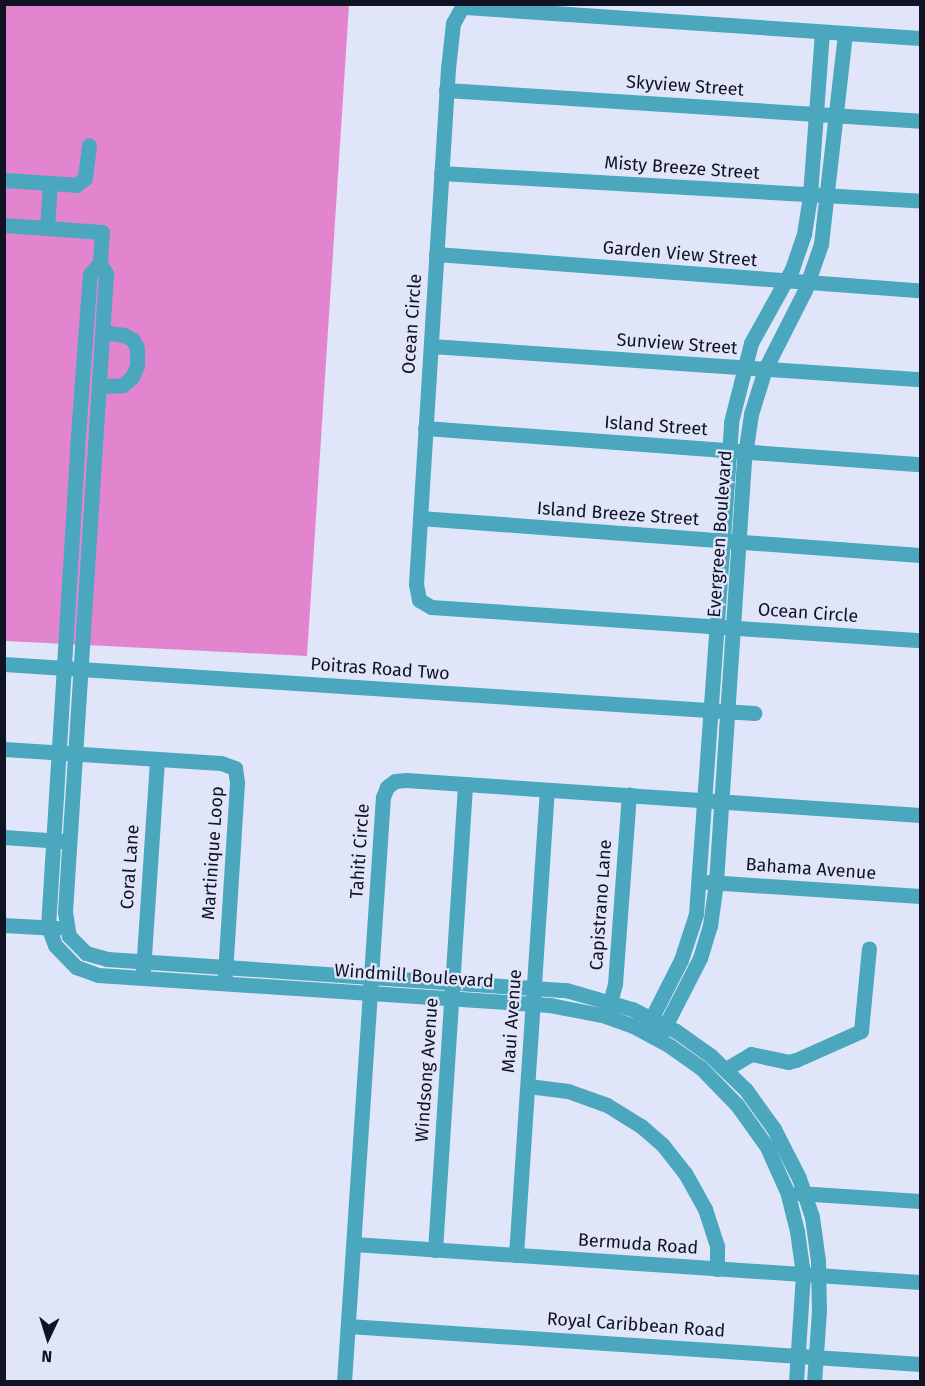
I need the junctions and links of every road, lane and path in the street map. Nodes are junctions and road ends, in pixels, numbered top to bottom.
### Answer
1 (822, 33) junction
2 (845, 34) junction
3 (921, 38) edge
4 (446, 90) junction
5 (816, 114) junction
6 (836, 116) junction
7 (921, 121) edge
8 (89, 145) dead end
9 (441, 172) junction
10 (4, 180) edge
11 (50, 183) junction
12 (810, 195) junction
13 (827, 195) junction
14 (921, 201) edge
15 (4, 225) edge
16 (47, 228) junction
17 (436, 254) junction
18 (100, 263) junction
19 (784, 282) junction
20 (807, 283) junction
21 (921, 290) edge
22 (103, 332) junction
23 (430, 346) junction
24 (83, 366) junction
25 (100, 366) junction
26 (744, 368) junction
27 (765, 369) junction
28 (921, 379) edge
29 (99, 386) junction
30 (425, 428) junction
31 (728, 451) junction
32 (745, 453) junction
33 (921, 464) edge
34 (420, 518) junction
35 (721, 541) junction
36 (738, 543) junction
37 (921, 555) edge
38 (716, 625) junction
39 (732, 627) junction
40 (921, 640) edge
41 (4, 664) edge
42 (63, 668) junction
43 (80, 669) junction
44 (710, 711) junction
45 (727, 712) junction
46 (754, 713) dead end
47 (4, 749) edge
48 (58, 753) junction
49 (75, 754) junction
50 (157, 759) junction
51 (465, 784) junction
52 (547, 790) junction
53 (629, 795) junction
54 (705, 800) junction
55 (722, 801) junction
56 (921, 815) edge
57 (4, 837) edge
58 (53, 840) junction
59 (70, 841) junction
60 (699, 881) junction
61 (716, 882) junction
62 (921, 896) edge
63 (4, 925) edge
64 (48, 927) junction
65 (66, 929) junction
66 (869, 948) dead end
67 (144, 962) junction
68 (225, 967) junction
69 (371, 976) junction
70 (143, 978) junction
71 (452, 982) junction
72 (224, 983) junction
73 (534, 987) junction
74 (370, 993) junction
75 (451, 998) junction
76 (611, 1001) junction
77 (533, 1004) junction
78 (606, 1016) junction
79 (652, 1017) junction
80 (666, 1025) junction
81 (651, 1035) junction
82 (726, 1069) junction
83 (528, 1086) junction
84 (805, 1193) junction
85 (788, 1194) junction
86 (921, 1201) edge
87 (354, 1244) junction
88 (435, 1250) junction
89 (516, 1256) junction
90 (717, 1269) junction
91 (803, 1274) junction
92 (819, 1275) junction
93 (921, 1282) edge
94 (348, 1326) junction
95 (798, 1356) junction
96 (816, 1357) junction
97 (921, 1364) edge
98 (344, 1382) edge
99 (796, 1382) edge
100 (814, 1382) edge

1 - 2 street, Ocean Circle
1 - 4 street, Ocean Circle
1 - 5 street, Evergreen Boulevard
2 - 3 street, Ocean Circle
2 - 6 street, Evergreen Boulevard
4 - 5 street, Skyview Street
4 - 9 street, Ocean Circle
5 - 6 street, Skyview Street
5 - 12 street, Evergreen Boulevard
6 - 7 street, Skyview Street
6 - 13 street, Evergreen Boulevard
8 - 11 street
9 - 12 street, Misty Breeze Street
9 - 17 street, Ocean Circle
10 - 11 street
11 - 16 street
12 - 13 street, Misty Breeze Street
12 - 19 street, Evergreen Boulevard
13 - 14 street, Misty Breeze Street
13 - 20 street, Evergreen Boulevard
15 - 16 street
16 - 18 street
17 - 19 street, Garden View Street
17 - 23 street, Ocean Circle
18 - 22 street
18 - 24 street, Windmill Boulevard
19 - 20 street, Garden View Street
19 - 26 street, Evergreen Boulevard
20 - 21 street, Garden View Street
20 - 27 street, Evergreen Boulevard
22 - 25 street
22 - 29 street
23 - 26 street, Sunview Street
23 - 30 street, Ocean Circle
24 - 25 street
24 - 42 street, Windmill Boulevard
25 - 29 street
26 - 27 street, Sunview Street
26 - 31 street, Evergreen Boulevard
27 - 28 street, Sunview Street
27 - 32 street, Evergreen Boulevard
29 - 43 street
30 - 31 street, Island Street
30 - 34 street, Ocean Circle
31 - 32 street, Island Street
31 - 35 street, Evergreen Boulevard
32 - 33 street, Island Street
32 - 36 street, Evergreen Boulevard
34 - 35 street, Island Breeze Street
34 - 38 street, Ocean Circle
35 - 36 street, Island Breeze Street
35 - 38 street, Evergreen Boulevard
36 - 37 street, Island Breeze Street
36 - 39 street, Evergreen Boulevard
38 - 39 street, Ocean Circle
38 - 44 street, Evergreen Boulevard
39 - 40 street, Ocean Circle
39 - 45 street, Evergreen Boulevard
41 - 42 street, Poitras Road Two
42 - 43 street, Poitras Road Two
42 - 48 street, Windmill Boulevard
43 - 44 street, Poitras Road Two
43 - 49 street
44 - 45 street, Poitras Road Two
44 - 54 street, Evergreen Boulevard
45 - 46 street, Poitras Road Two
45 - 55 street, Evergreen Boulevard
47 - 48 street
48 - 49 street
48 - 58 street, Windmill Boulevard
49 - 50 street
49 - 59 street
50 - 67 street, Coral Lane
50 - 68 street, Martinique Loop
51 - 52 street, Tahiti Circle
51 - 69 street, Tahiti Circle
51 - 71 street, Windsong Avenue
52 - 53 street, Tahiti Circle
52 - 73 street, Maui Avenue
53 - 54 street, Tahiti Circle
53 - 76 street, Capistrano Lane
54 - 55 street, Tahiti Circle
54 - 60 street, Evergreen Boulevard
55 - 56 street, Tahiti Circle
55 - 61 street, Evergreen Boulevard
57 - 58 street
58 - 59 street
58 - 64 street, Windmill Boulevard
59 - 65 street
60 - 61 street, Bahama Avenue
60 - 79 street, Evergreen Boulevard
61 - 62 street, Bahama Avenue
61 - 80 street, Evergreen Boulevard
63 - 64 street
64 - 65 street
64 - 70 street, Windmill Boulevard
65 - 67 street, Windmill Boulevard
66 - 82 street
67 - 68 street, Windmill Boulevard
67 - 70 street, Coral Lane
68 - 69 street, Windmill Boulevard
68 - 72 street, Martinique Loop
69 - 71 street, Windmill Boulevard
69 - 74 street, Tahiti Circle
70 - 72 street, Windmill Boulevard
71 - 73 street, Windmill Boulevard
71 - 75 street, Windsong Avenue
72 - 74 street, Windmill Boulevard
73 - 76 street, Windmill Boulevard
73 - 77 street, Maui Avenue
74 - 75 street, Windmill Boulevard
74 - 87 street, Tahiti Circle
75 - 77 street, Windmill Boulevard
75 - 88 street, Windsong Avenue
76 - 78 street, Capistrano Lane
76 - 79 street, Windmill Boulevard
77 - 78 street, Windmill Boulevard
77 - 83 street, Maui Avenue
78 - 81 street, Windmill Boulevard
79 - 80 street, Windmill Boulevard
79 - 81 street, Evergreen Boulevard
80 - 81 street, Evergreen Boulevard
80 - 82 street, Windmill Boulevard
81 - 85 street, Windmill Boulevard
82 - 84 street, Windmill Boulevard
83 - 89 street, Maui Avenue
83 - 90 street
84 - 85 street
84 - 86 street
84 - 92 street, Windmill Boulevard
85 - 91 street, Windmill Boulevard
87 - 88 street, Bermuda Road
87 - 94 street, Tahiti Circle
88 - 89 street, Bermuda Road
89 - 90 street, Bermuda Road
90 - 91 street, Bermuda Road
91 - 92 street, Bermuda Road
91 - 95 street, Windmill Boulevard
92 - 93 street, Bermuda Road
92 - 96 street, Windmill Boulevard
94 - 95 street, Royal Caribbean Road
94 - 98 street, Tahiti Circle
95 - 96 street, Royal Caribbean Road
95 - 99 street, Windmill Boulevard
96 - 97 street, Royal Caribbean Road
96 - 100 street, Windmill Boulevard

